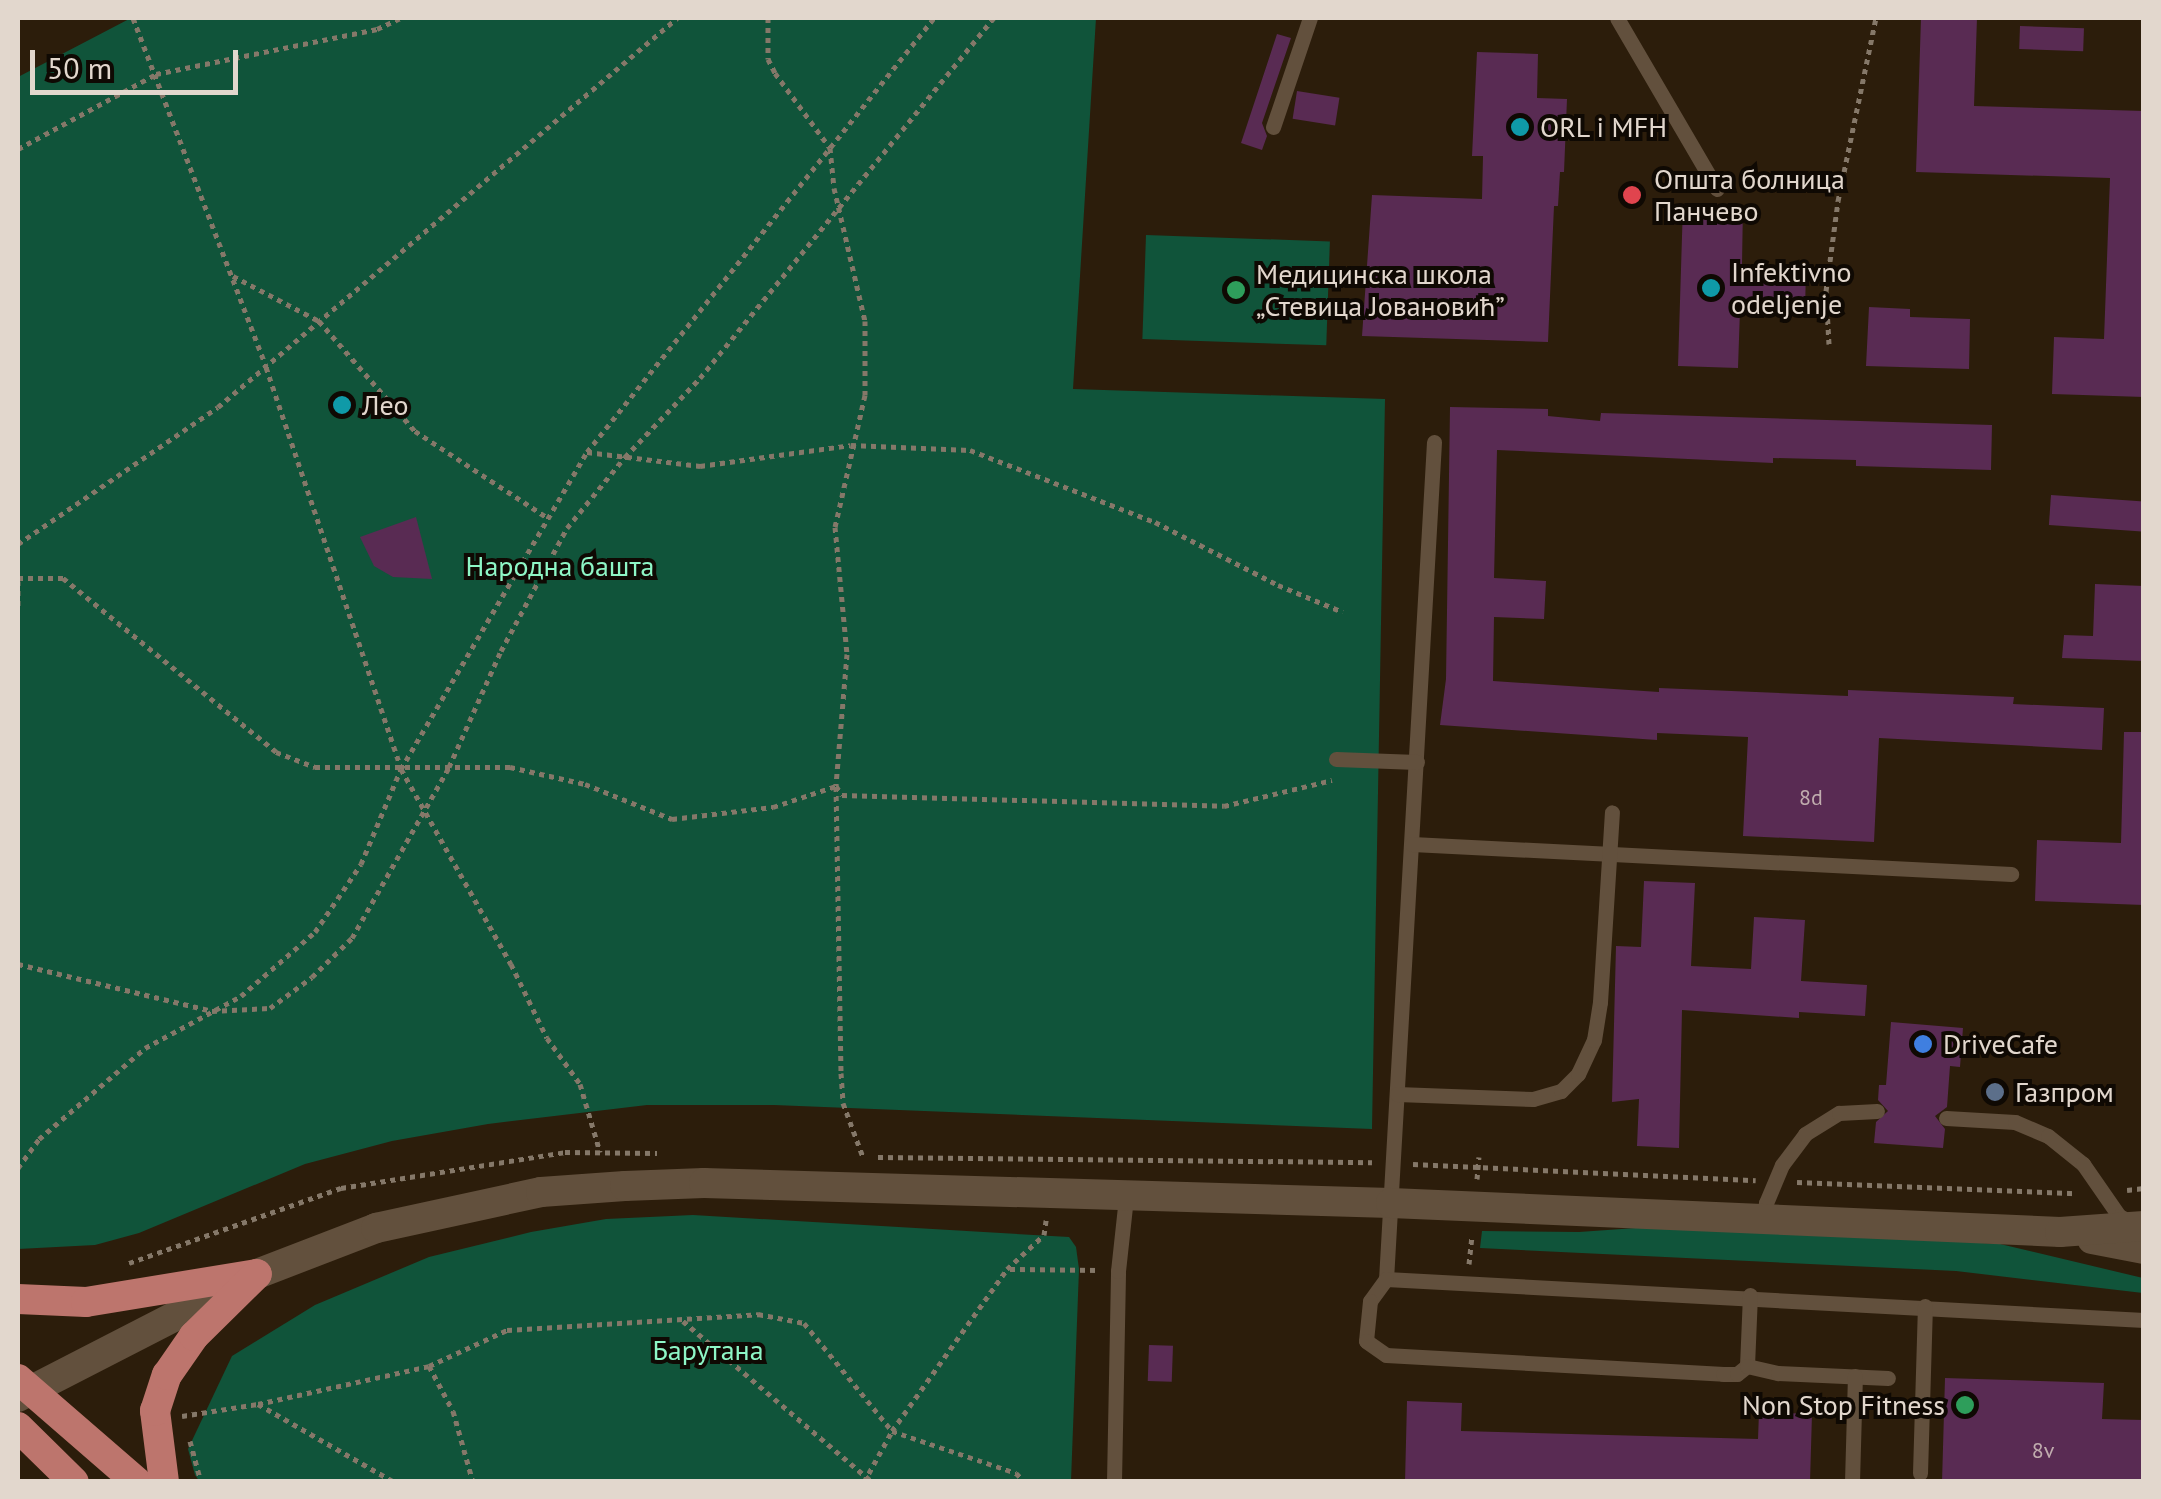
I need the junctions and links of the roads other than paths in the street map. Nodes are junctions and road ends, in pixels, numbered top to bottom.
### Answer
1 (1310, 18) edge
2 (1617, 18) edge
3 (1272, 126) dead end
4 (1717, 189) dead end
5 (1434, 442) dead end
6 (1336, 759) dead end
7 (1416, 762) junction
8 (1612, 812) dead end
9 (1412, 844) junction
10 (1610, 851) junction
11 (2011, 874) dead end
12 (1396, 1094) junction
13 (1877, 1112) dead end
14 (1946, 1118) dead end
15 (1126, 1197) junction
16 (1390, 1203) junction
17 (1765, 1216) junction
18 (2143, 1231) edge
19 (2060, 1232) junction
20 (2104, 1242) junction
21 (2144, 1264) edge
22 (257, 1274) junction
23 (1386, 1279) junction
24 (1750, 1295) junction
25 (18, 1299) edge
26 (1925, 1306) junction
27 (2144, 1320) edge
28 (1747, 1366) junction
29 (1855, 1376) junction
30 (1888, 1378) dead end
31 (22, 1388) edge
32 (18, 1427) edge
33 (1920, 1473) dead end
34 (74, 1482) edge
35 (137, 1482) edge
36 (164, 1482) edge
37 (1114, 1482) edge
38 (1852, 1482) edge

1 - 3 lane
2 - 4 lane
5 - 7 lane
6 - 7 lane
7 - 9 lane
8 - 10 lane
9 - 10 lane
9 - 12 lane
10 - 11 lane
10 - 12 lane
12 - 16 lane
13 - 17 lane
14 - 18 lane
15 - 16 street
15 - 22 street
15 - 37 lane
16 - 17 street
16 - 23 lane
17 - 19 street
18 - 19 street
18 - 20 street
19 - 20 street
20 - 21 street
22 - 25 main road
22 - 31 street
22 - 36 main road
23 - 24 lane
23 - 28 lane
24 - 26 lane
24 - 28 lane
26 - 27 lane
26 - 33 lane
28 - 29 lane
29 - 30 lane
29 - 38 lane
31 - 35 main road
32 - 34 main road

